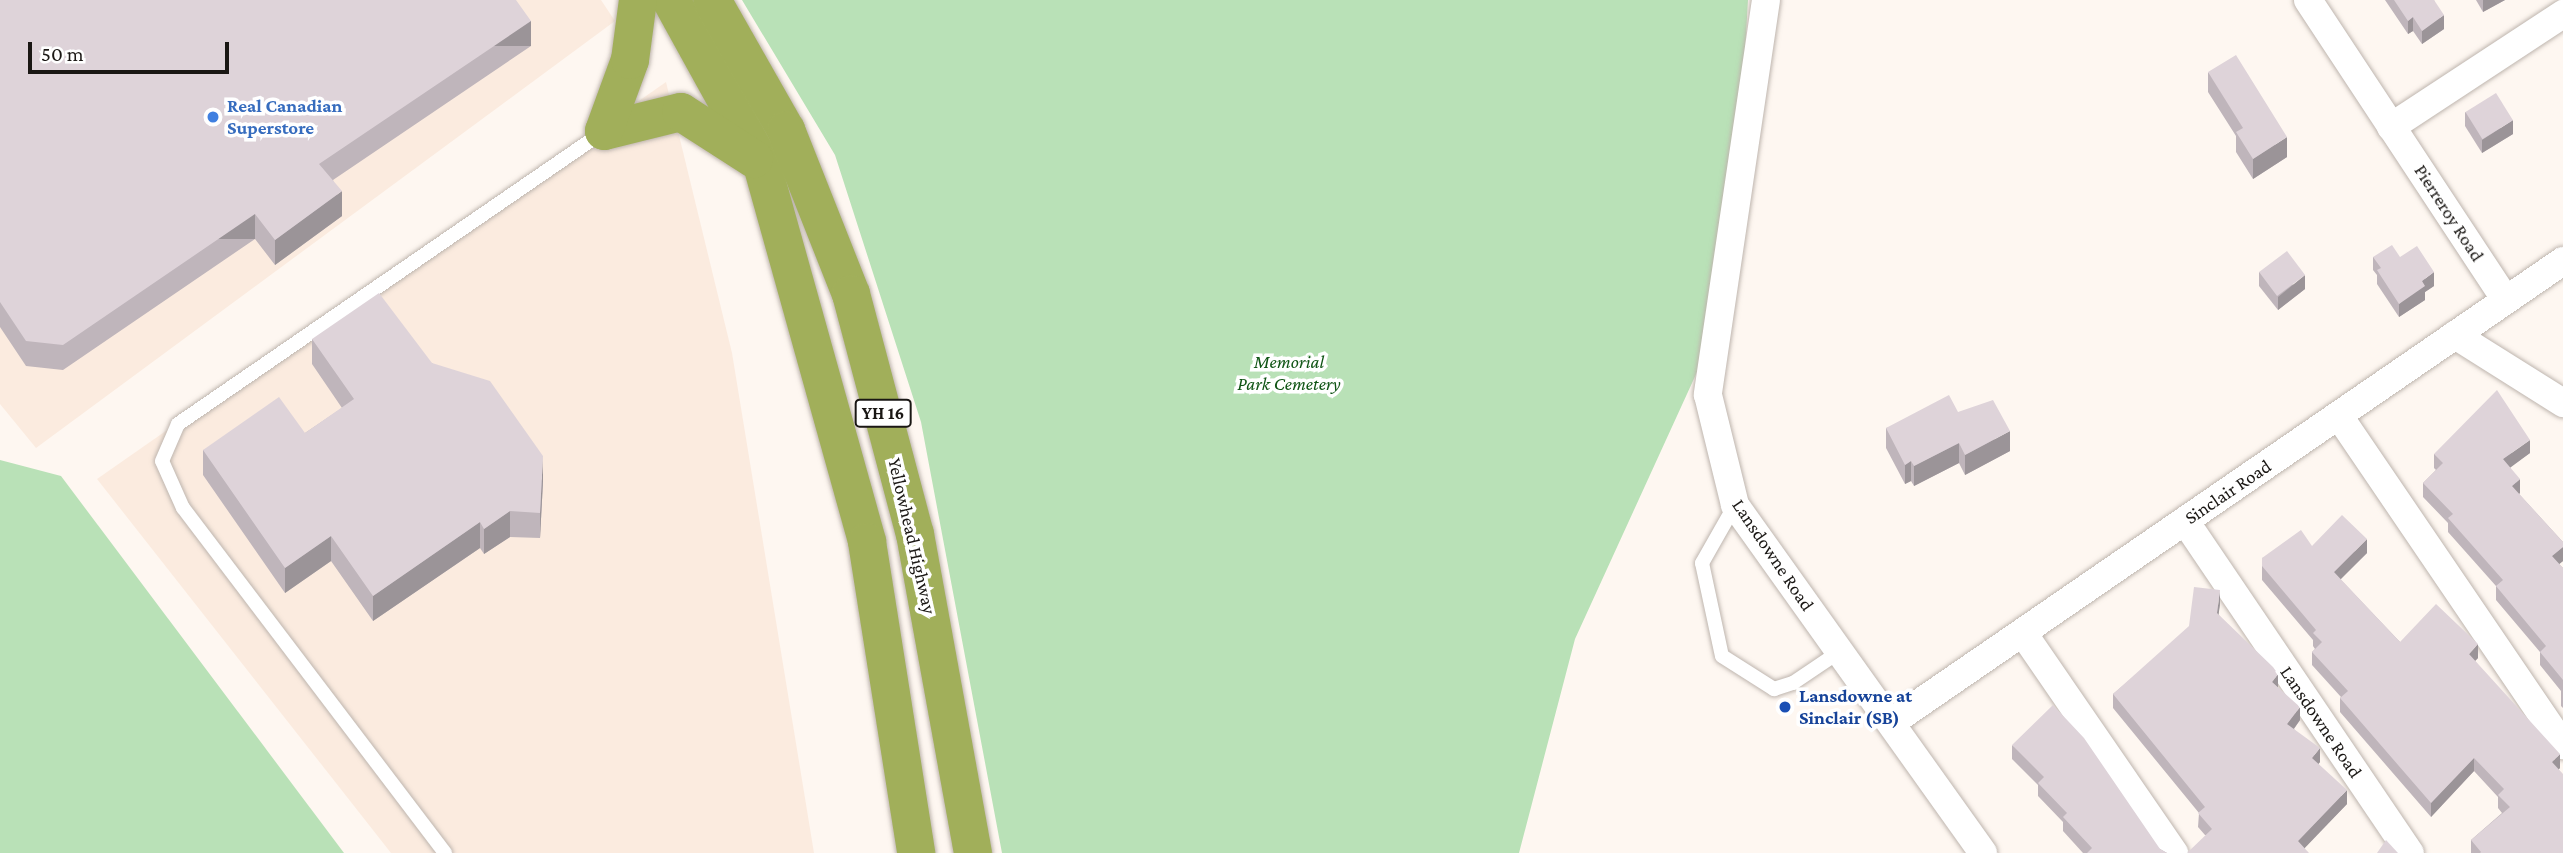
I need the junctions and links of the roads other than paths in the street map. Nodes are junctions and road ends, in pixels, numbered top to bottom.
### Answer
1 (638, 0) edge
2 (671, 0) edge
3 (712, 0) edge
4 (1766, 0) edge
5 (2308, 0) edge
6 (2563, 14) edge
7 (2392, 127) junction
8 (604, 131) junction
9 (762, 165) junction
10 (2563, 261) edge
11 (2506, 300) junction
12 (2455, 335) junction
13 (2563, 403) edge
14 (2339, 416) junction
15 (1735, 505) junction
16 (2185, 521) junction
17 (2023, 633) junction
18 (1839, 652) junction
19 (1892, 722) junction
20 (2563, 746) edge
21 (445, 853) edge
22 (916, 853) edge
23 (974, 853) edge
24 (1983, 853) edge
25 (2174, 853) edge
26 (2410, 853) edge

1 - 8 highway
2 - 9 highway, YH 16
3 - 23 highway, Yellowhead Highway / YH 16
4 - 15 street, Lansdowne Road
5 - 7 street, Pierreroy Road
6 - 7 street
7 - 11 street, Pierreroy Road
8 - 9 highway
8 - 21 lane
9 - 22 highway, YH 16
10 - 11 street, Sinclair Road
11 - 12 street, Sinclair Road
12 - 13 street
12 - 14 street, Sinclair Road
14 - 16 street, Sinclair Road
14 - 20 street
15 - 18 street, Lansdowne Road
15 - 18 lane
16 - 17 street, Sinclair Road
16 - 26 street, Lansdowne Road
17 - 19 street, Sinclair Road
17 - 25 street
18 - 19 street, Lansdowne Road
19 - 24 street, Lansdowne Road

